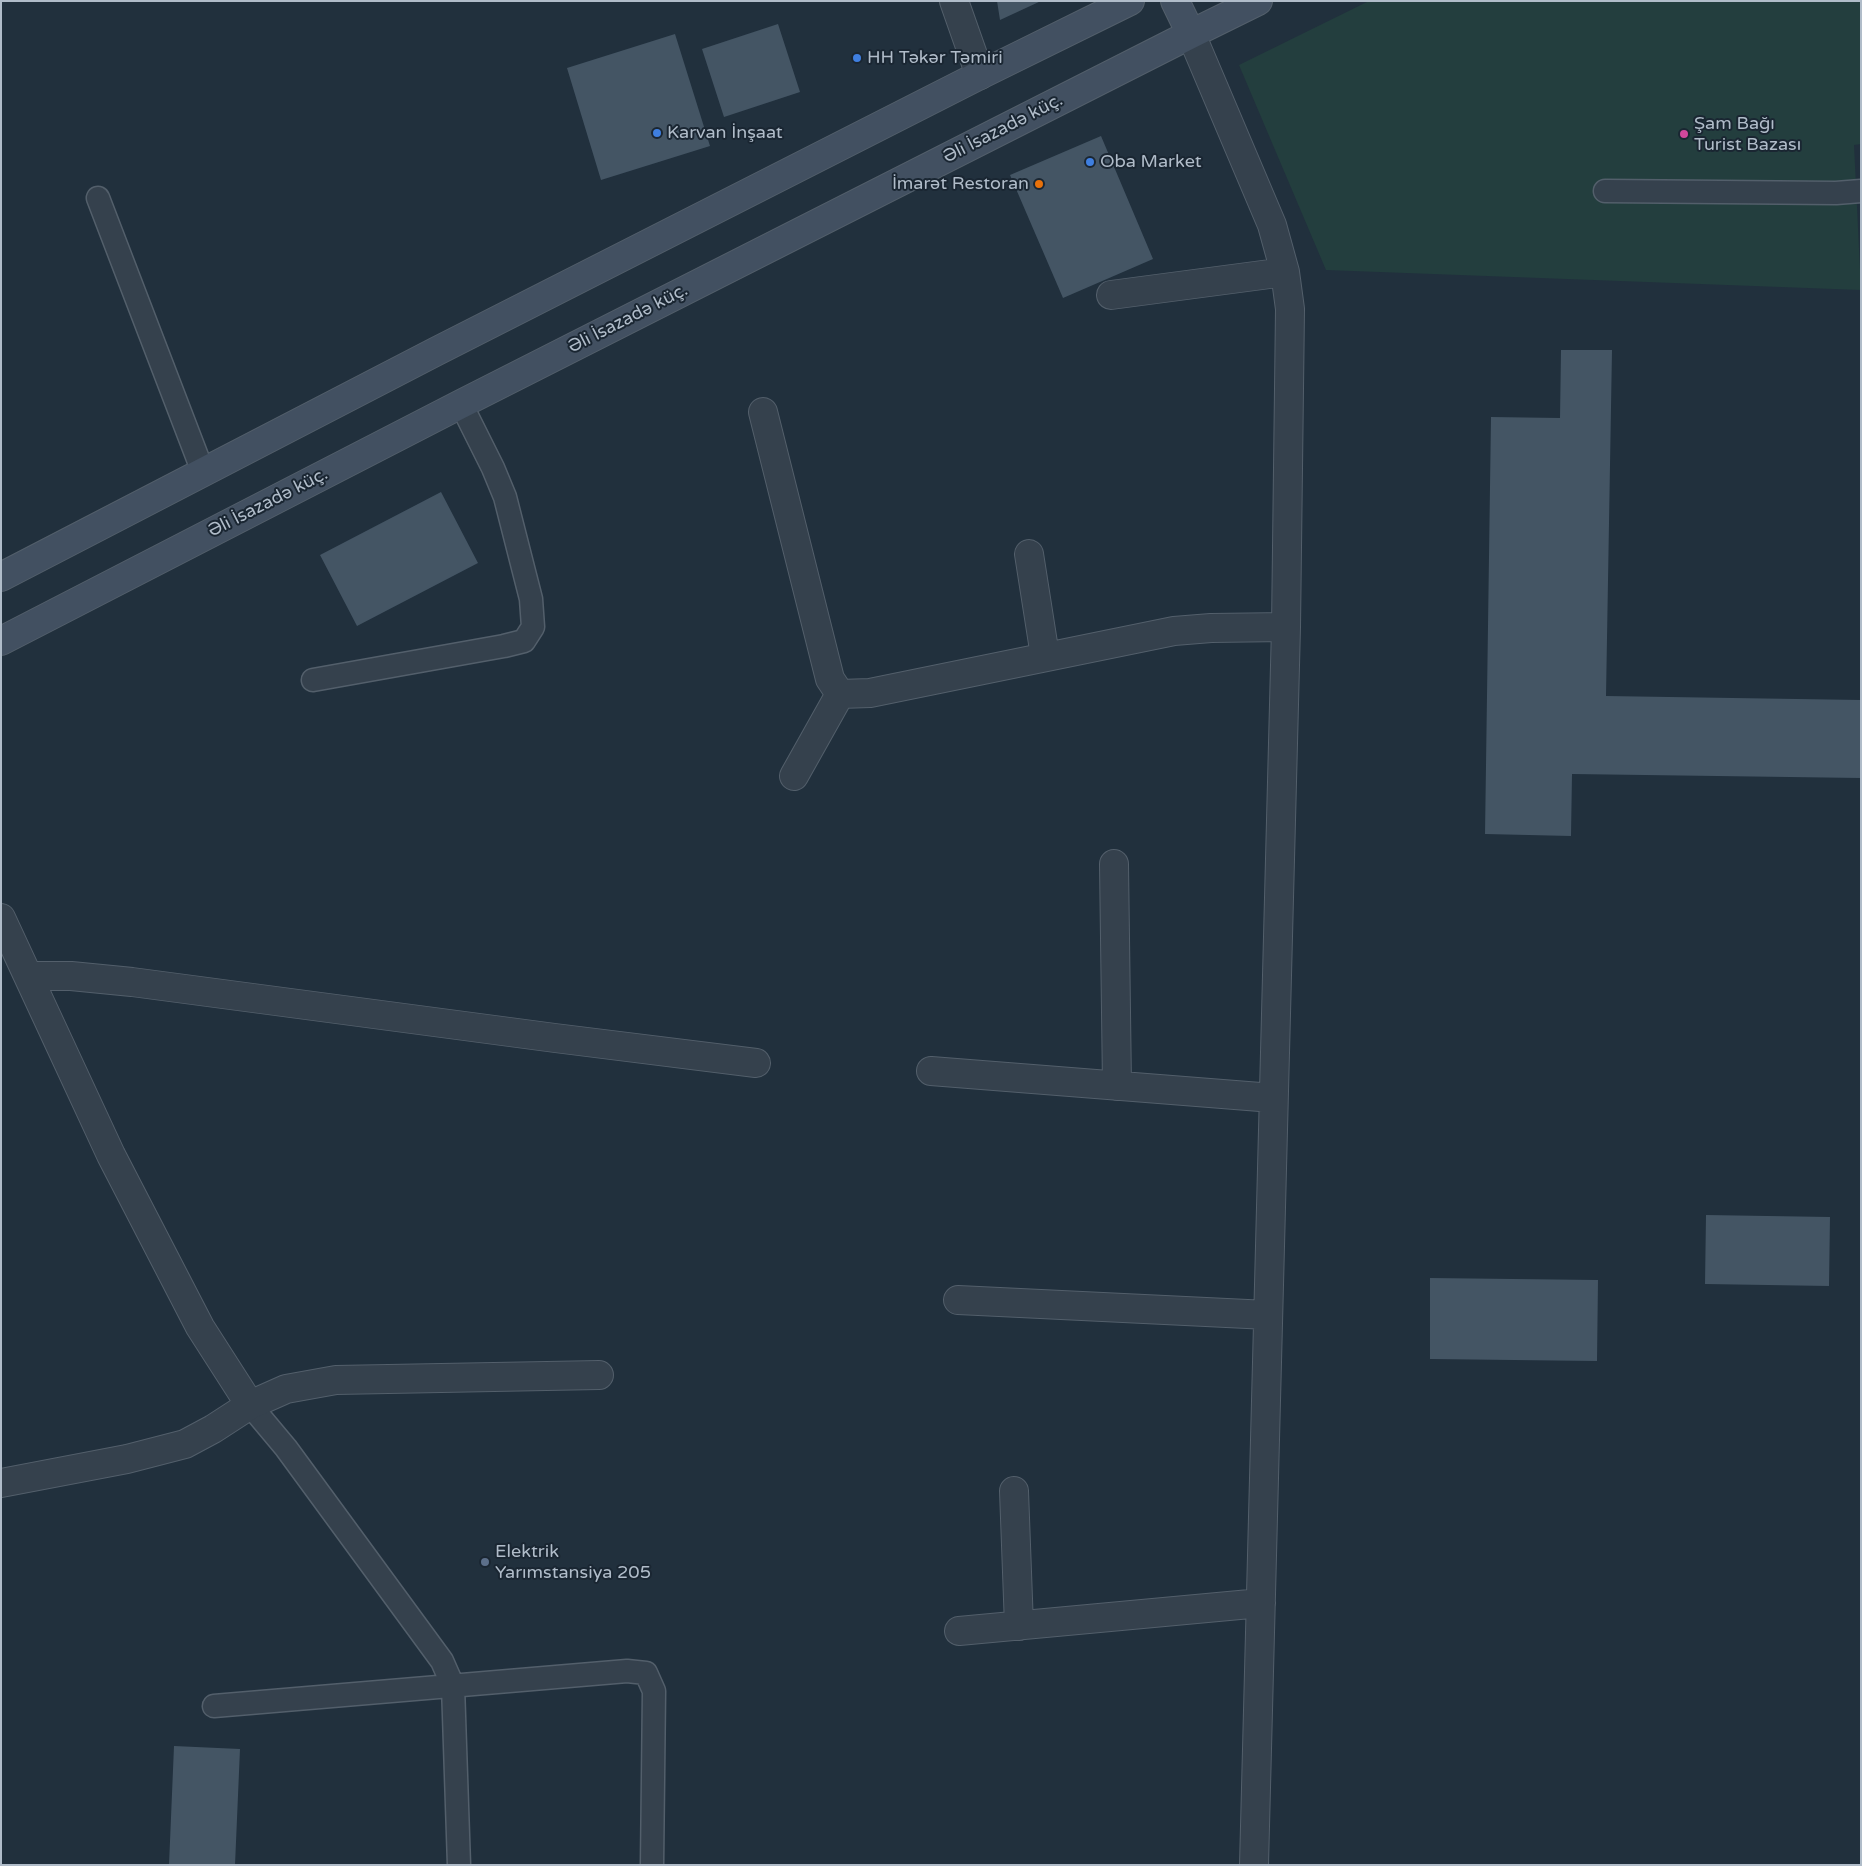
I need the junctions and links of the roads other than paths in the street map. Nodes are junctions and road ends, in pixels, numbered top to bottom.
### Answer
1 (954, 1) edge
2 (1130, 1) edge
3 (1175, 1) edge
4 (1258, 1) edge
5 (1191, 34) junction
6 (980, 75) junction
7 (1605, 191) dead end
8 (1861, 191) edge
9 (98, 198) dead end
10 (1285, 272) junction
11 (1112, 295) dead end
12 (461, 404) junction
13 (763, 412) dead end
14 (203, 472) junction
15 (1029, 554) dead end
16 (1, 577) edge
17 (1286, 627) junction
18 (1, 641) edge
19 (1044, 656) junction
20 (313, 680) dead end
21 (840, 694) junction
22 (794, 776) dead end
23 (1114, 864) dead end
24 (1, 918) edge
25 (28, 976) junction
26 (756, 1063) dead end
27 (931, 1071) dead end
28 (1117, 1086) junction
29 (1273, 1098) junction
30 (958, 1300) dead end
31 (1268, 1315) junction
32 (599, 1375) dead end
33 (250, 1405) junction
34 (1, 1483) edge
35 (1014, 1491) dead end
36 (1261, 1603) junction
37 (1019, 1626) junction
38 (958, 1632) dead end
39 (453, 1686) junction
40 (214, 1706) dead end
41 (459, 1865) edge
42 (652, 1865) edge
43 (1254, 1865) edge

1 - 6 street
2 - 6 main road
3 - 5 main road
4 - 5 main road, Əli İsazadə küç.
5 - 10 street
5 - 12 main road, Əli İsazadə küç.
6 - 14 main road
7 - 8 lane
9 - 14 lane
10 - 11 street
10 - 17 street
12 - 18 main road, Əli İsazadə küç.
12 - 20 lane
13 - 21 street
14 - 16 main road
15 - 19 street
17 - 19 street
17 - 29 street
19 - 21 street
21 - 22 street
23 - 28 street
24 - 25 street
25 - 26 street
25 - 33 street
27 - 28 street
28 - 29 street
29 - 31 street
30 - 31 street
31 - 36 street
32 - 33 street
33 - 34 street
33 - 39 lane
35 - 37 street
36 - 37 street
36 - 43 street
37 - 38 street
39 - 40 lane
39 - 41 lane
39 - 42 lane

